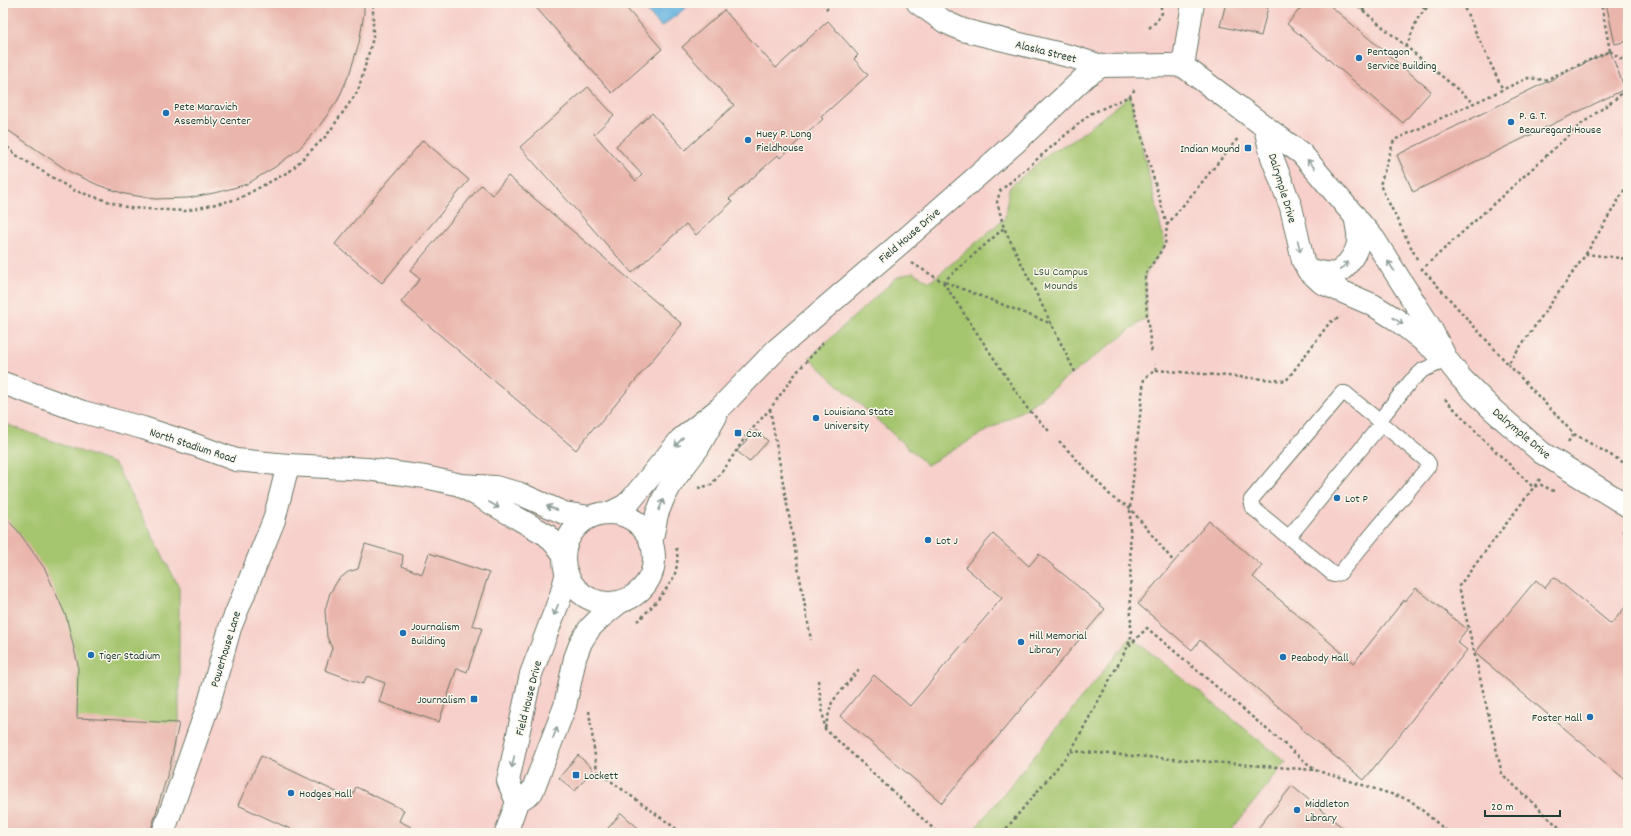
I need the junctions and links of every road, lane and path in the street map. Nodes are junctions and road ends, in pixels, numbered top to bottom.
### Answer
1 (373, 3) edge
2 (822, 3) edge
3 (918, 3) edge
4 (1160, 3) edge
5 (1193, 3) edge
6 (1354, 3) edge
7 (1374, 3) edge
8 (1418, 3) edge
9 (1431, 3) edge
10 (1462, 3) edge
11 (1601, 3) edge
12 (829, 10) dead end
13 (1362, 10) junction
14 (1425, 10) junction
15 (1149, 28) dead end
16 (1406, 47) junction
17 (1610, 51) junction
18 (1628, 64) edge
19 (1101, 66) junction
20 (1183, 66) junction
21 (1138, 86) dead end
22 (1503, 90) junction
23 (1130, 96) junction
24 (1474, 103) junction
25 (1260, 123) junction
26 (3, 143) edge
27 (1628, 184) edge
28 (1355, 216) junction
29 (1167, 225) junction
30 (1004, 228) junction
31 (1586, 254) junction
32 (1628, 259) edge
33 (909, 261) dead end
34 (1308, 270) junction
35 (943, 282) junction
36 (1052, 325) junction
37 (828, 338) dead end
38 (1152, 354) dead end
39 (1447, 360) junction
40 (1155, 364) dead end
41 (1508, 364) junction
42 (1075, 372) dead end
43 (3, 383) edge
44 (720, 408) junction
45 (770, 409) junction
46 (1381, 422) junction
47 (1049, 431) dead end
48 (1574, 434) junction
49 (1059, 441) dead end
50 (1554, 460) junction
51 (288, 465) junction
52 (1628, 465) edge
53 (461, 485) junction
54 (697, 488) dead end
55 (1628, 506) edge
56 (1130, 508) junction
57 (612, 512) junction
58 (590, 517) junction
59 (1289, 537) junction
60 (675, 542) dead end
61 (651, 543) junction
62 (1174, 562) dead end
63 (565, 563) junction
64 (620, 602) junction
65 (633, 624) dead end
66 (811, 640) dead end
67 (1127, 648) junction
68 (860, 668) dead end
69 (818, 680) dead end
70 (589, 708) dead end
71 (825, 730) junction
72 (1071, 751) junction
73 (1315, 770) junction
74 (517, 802) junction
75 (163, 833) edge
76 (506, 833) edge
77 (682, 833) edge
78 (937, 833) edge
79 (955, 833) edge
80 (977, 833) edge
81 (1450, 833) edge
82 (1564, 833) edge

1 - 26 path
2 - 12 path
3 - 19 street, Alaska Street
4 - 15 path
5 - 20 street
6 - 13 path
7 - 13 path
8 - 14 path
9 - 14 path
10 - 22 path
11 - 17 path
13 - 16 path
14 - 16 path
16 - 24 path
17 - 18 path
17 - 22 path
19 - 20 street, Alaska Street
19 - 44 street, Field House Drive
20 - 25 street, Dalrymple Drive
21 - 23 path
22 - 24 path
23 - 29 path
23 - 30 path
24 - 41 path
28 -> 25 street, Dalrymple Drive
25 - 29 path
25 -> 34 street, Dalrymple Drive
27 - 31 path
34 -> 28 street, Dalrymple Drive
39 -> 28 street, Dalrymple Drive
29 - 38 path
30 - 35 path
30 - 36 path
31 - 32 path
31 - 41 path
33 - 35 path
34 -> 39 street, Dalrymple Drive
35 - 36 path
35 - 47 path
36 - 42 path
37 - 45 path
39 - 46 lane
39 - 50 street, Dalrymple Drive
40 - 56 path
41 - 48 path
43 - 51 street, North Stadium Road
44 -> 57 street, Field House Drive
61 -> 44 street, Field House Drive
45 - 54 path
45 - 66 path
46 - 59 lane
46 - 59 lane
46 - 59 lane
48 - 50 path
48 - 52 path
49 - 56 path
50 - 55 street, Dalrymple Drive
50 - 82 path
51 - 53 street, North Stadium Road
51 - 75 street, Powerhouse Lane
58 -> 53 street, North Stadium Road
53 -> 63 street, North Stadium Road
56 - 62 path
56 - 67 path
57 - 58 street
57 - 61 street
58 - 63 street
60 - 65 path
61 - 64 street
63 - 64 street
63 -> 74 street, Field House Drive
74 -> 64 street
67 - 72 path
67 - 73 path
68 - 71 path
69 - 71 path
70 - 77 path
71 - 78 path
72 - 73 path
72 - 80 path
73 - 81 path
74 - 76 street
78 - 79 path

